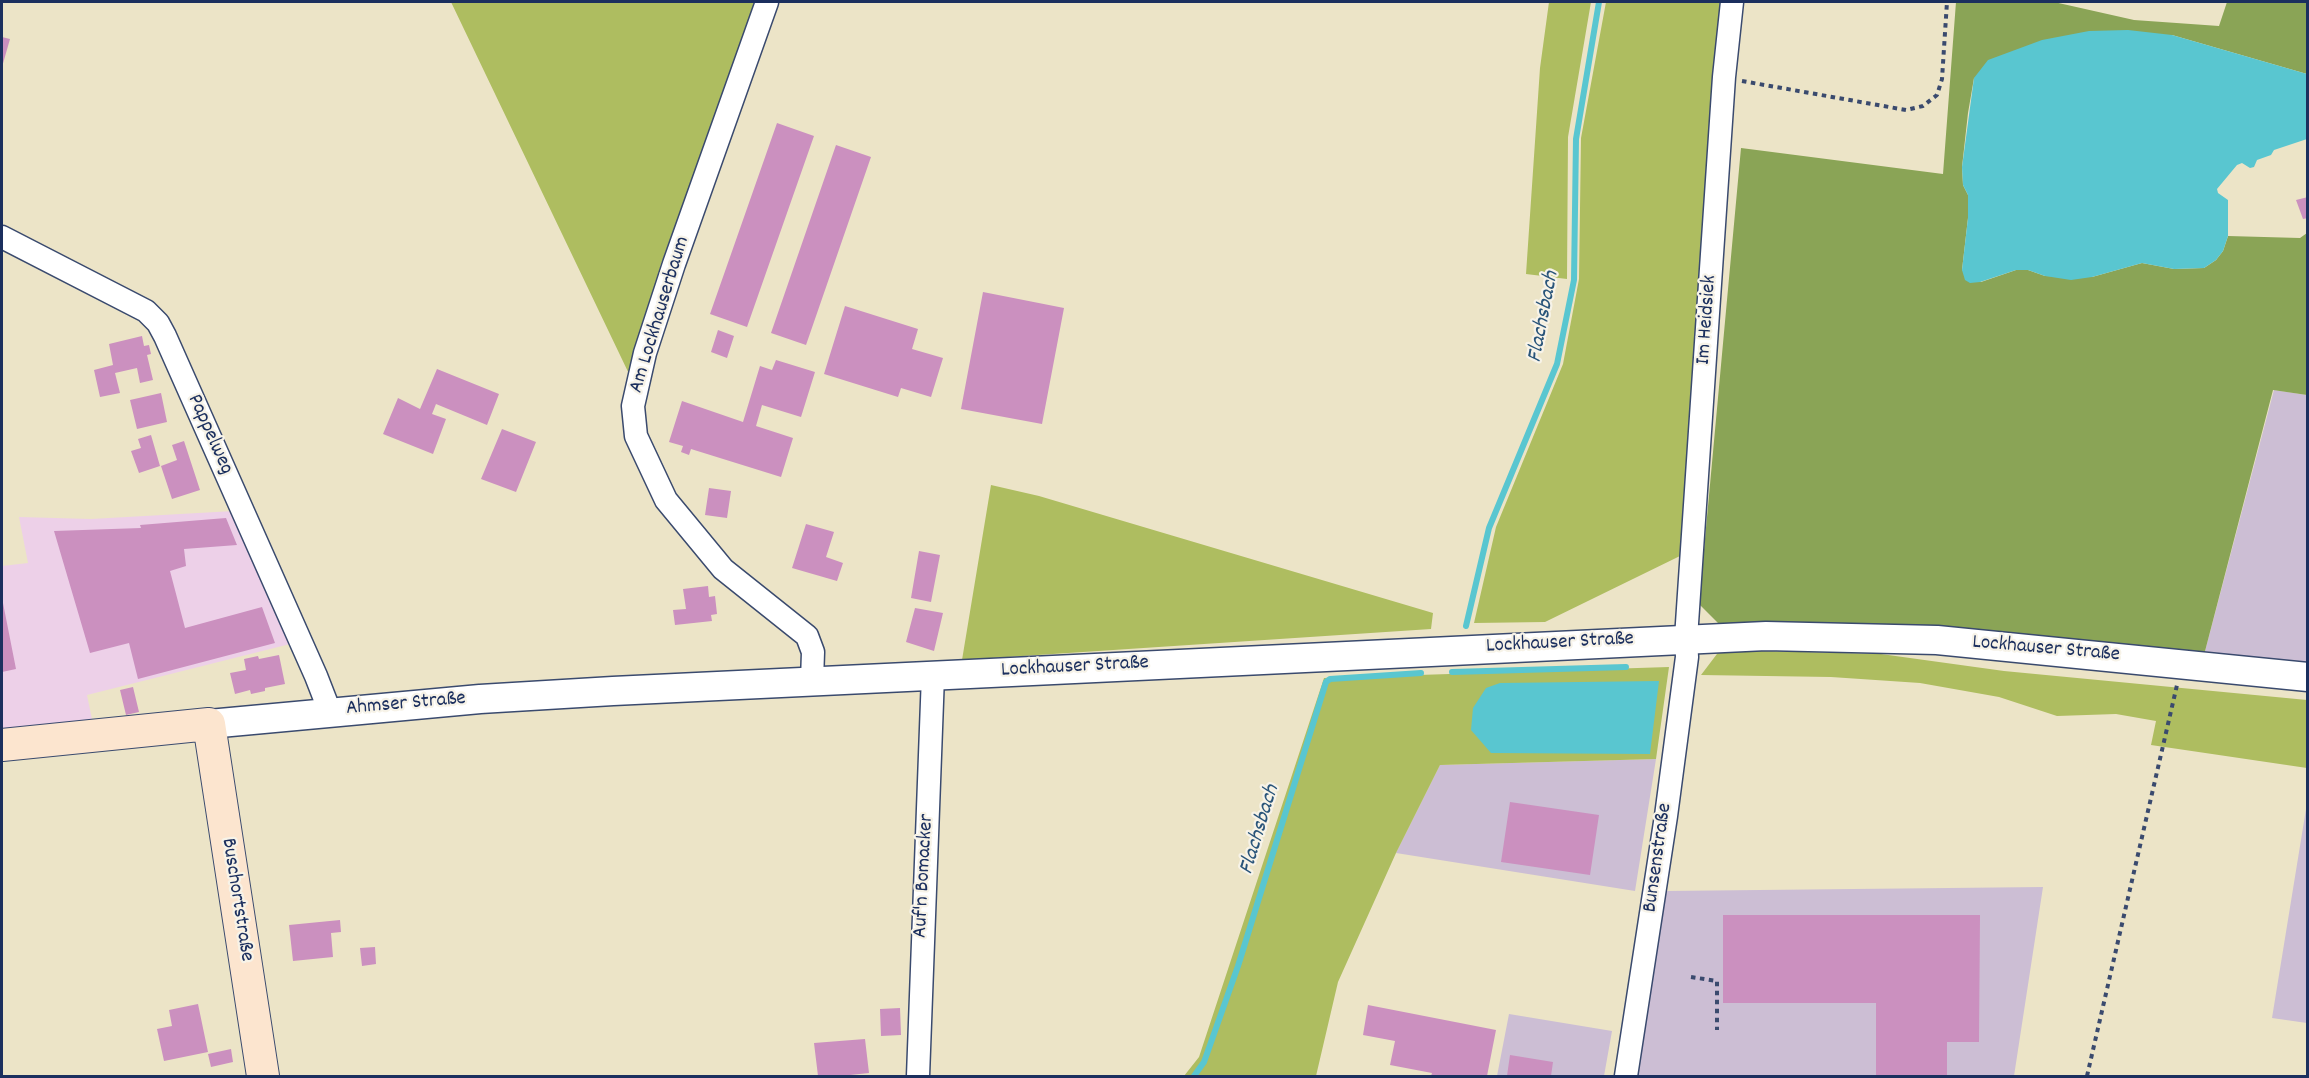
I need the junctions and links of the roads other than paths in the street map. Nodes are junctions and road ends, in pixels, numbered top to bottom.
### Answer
1 (767, 2) edge
2 (1732, 2) edge
3 (2, 237) edge
4 (1686, 638) junction
5 (933, 675) junction
6 (2307, 677) edge
7 (812, 681) junction
8 (330, 712) junction
9 (209, 724) junction
10 (2, 745) edge
11 (264, 1077) edge
12 (918, 1077) edge
13 (1626, 1077) edge

1 - 7 street, Am Lockhauserbaum
2 - 4 street, Im Heidsiek
3 - 8 street, Pappelweg
4 - 5 street, Lockhauser Straße
4 - 6 street, Lockhauser Straße
4 - 13 street, Bunsenstraße
5 - 7 street, Lockhauser Straße
5 - 12 street, Auf'n Bomacker
7 - 8 street, Ahmser Straße
8 - 9 street, Ahmser Straße
9 - 10 main road, Ahmser Straße
9 - 11 main road, Buschortstraße

